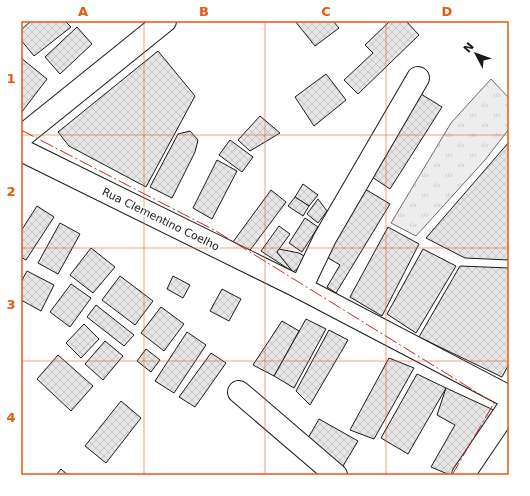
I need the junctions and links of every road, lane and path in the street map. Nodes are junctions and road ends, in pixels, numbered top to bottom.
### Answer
1 (165, 21) edge
2 (418, 78) dead end
3 (21, 137) edge
4 (21, 150) edge
5 (301, 288) junction
6 (239, 392) dead end
7 (509, 396) edge
8 (509, 407) edge
9 (336, 475) edge
10 (463, 475) edge

1 - 3 street
2 - 5 street
4 - 5 street, Rua Clementino Coelho
5 - 7 street, Rua Clementino Coelho
6 - 9 street
8 - 10 street

